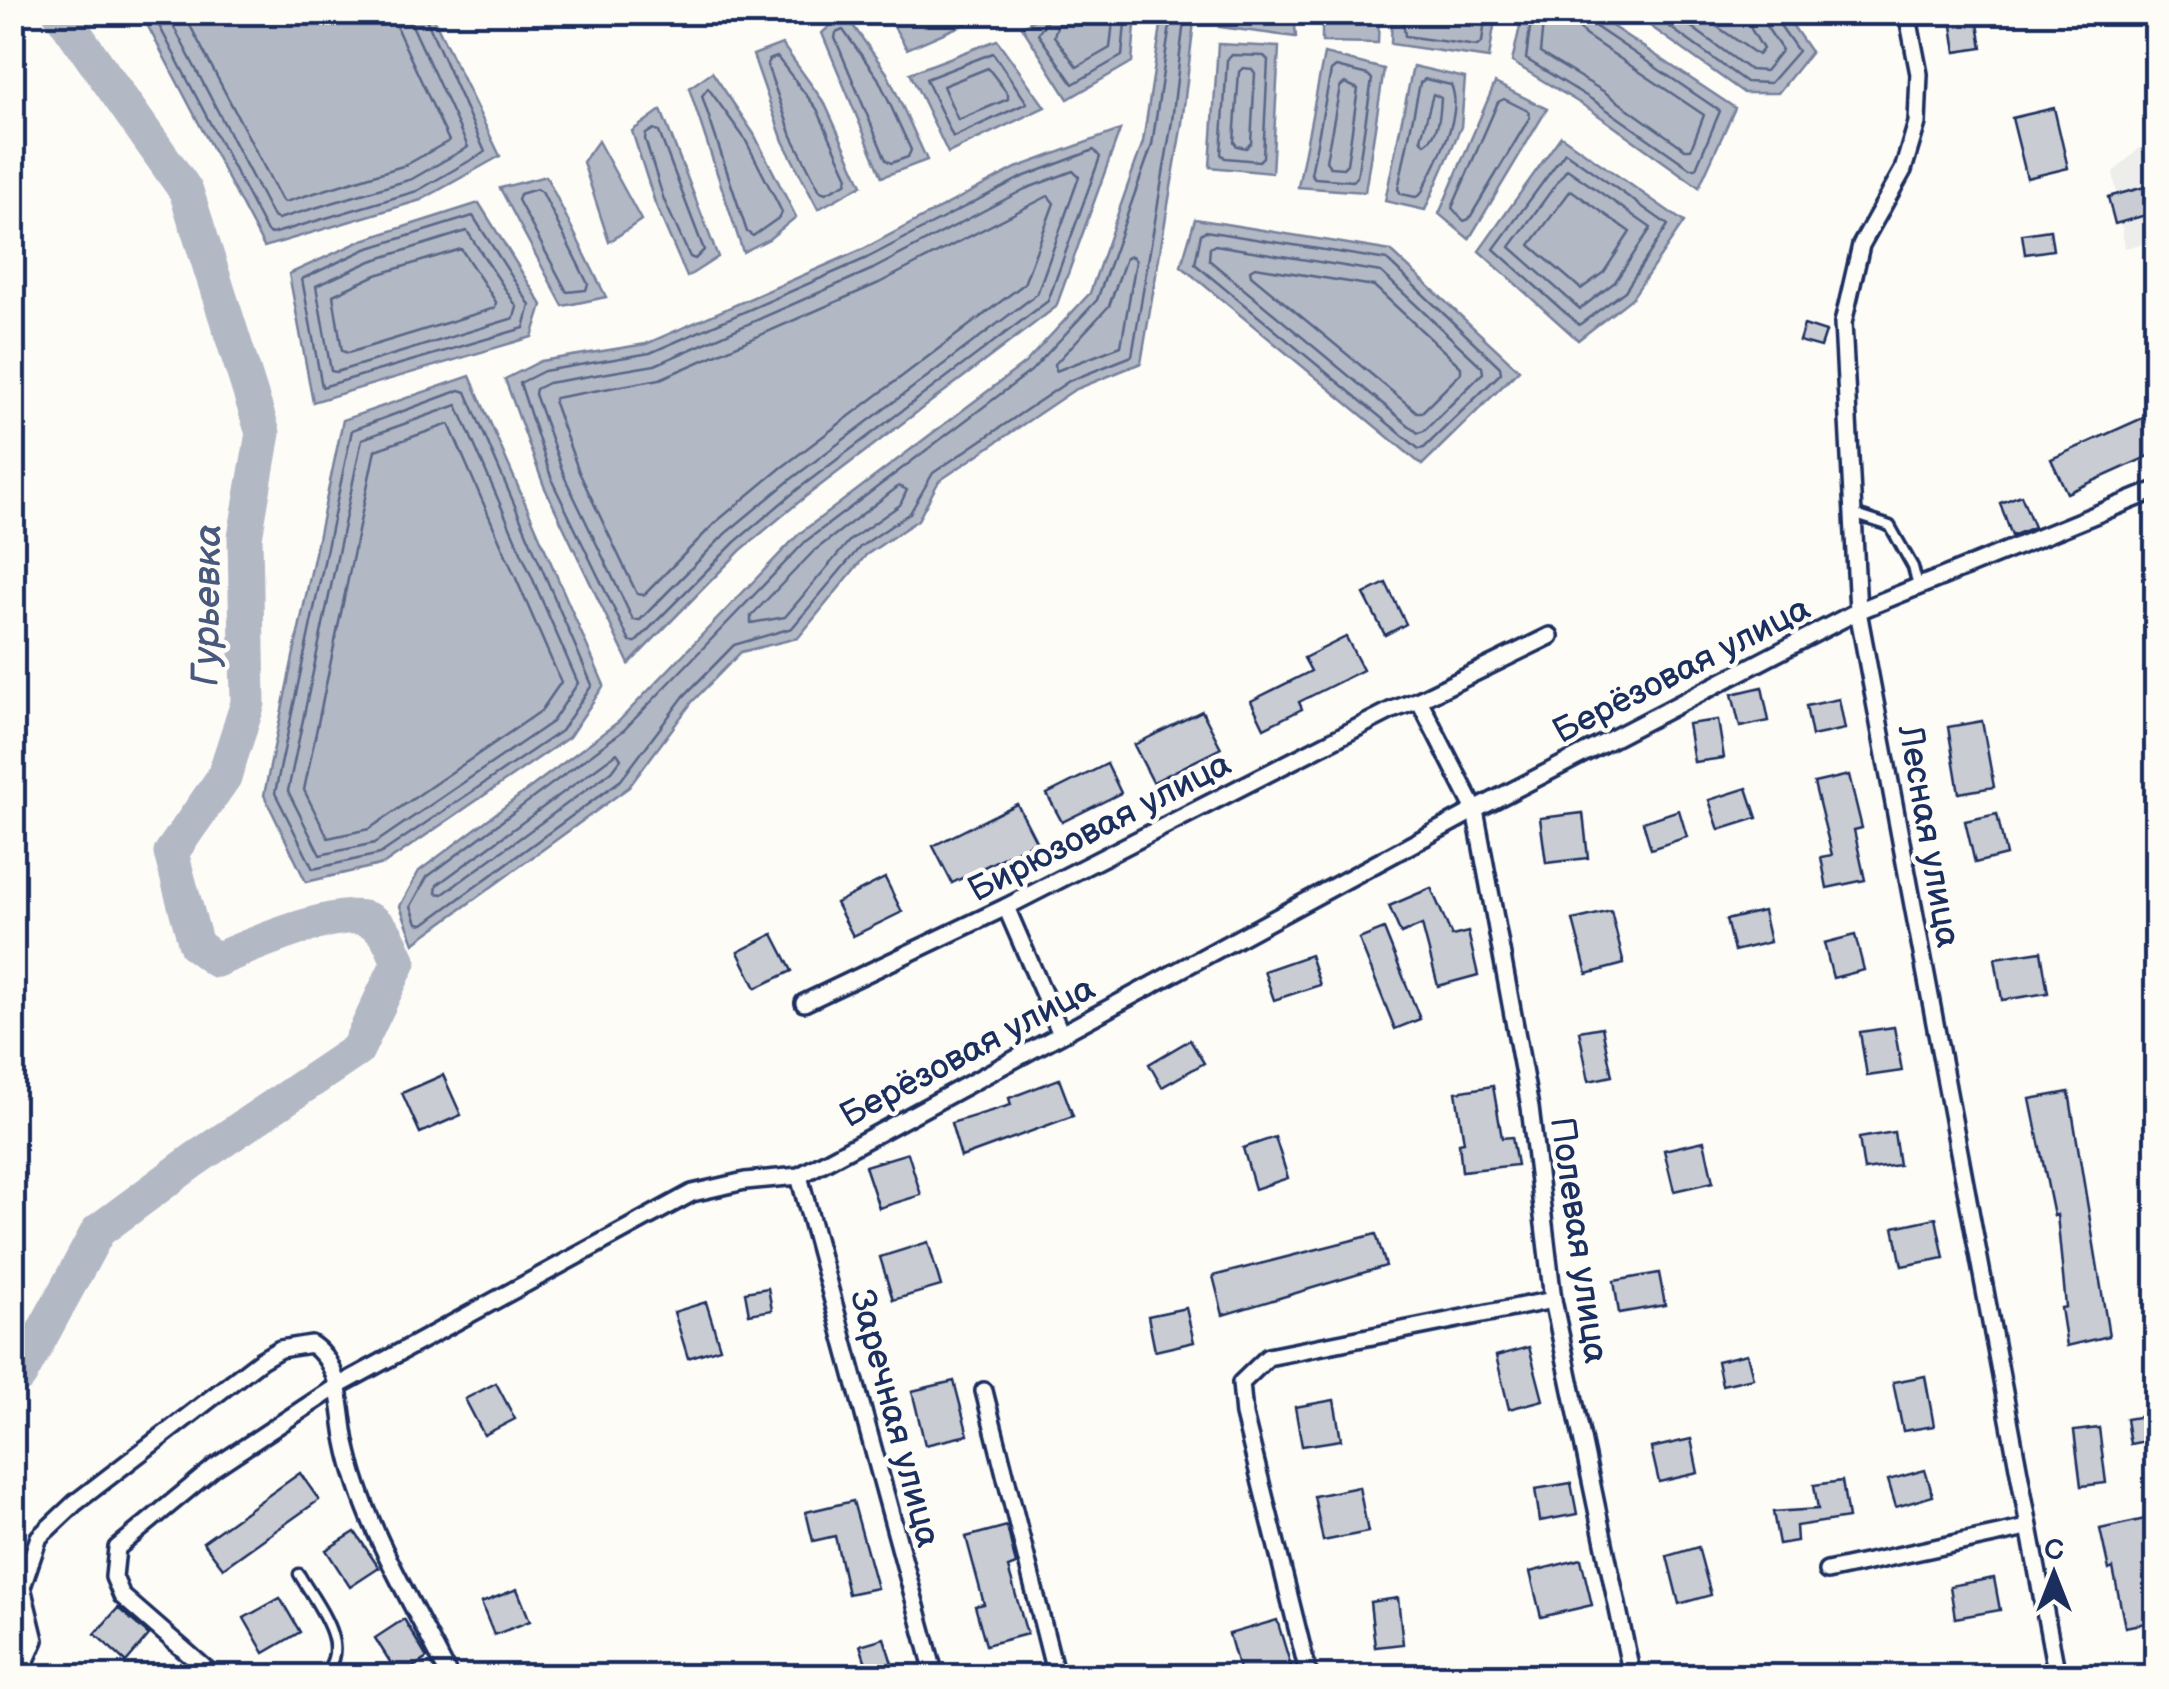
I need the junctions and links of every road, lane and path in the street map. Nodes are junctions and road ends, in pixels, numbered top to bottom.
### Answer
1 (1907, 12) edge
2 (2156, 490) edge
3 (1853, 514) junction
4 (1918, 587) junction
5 (1858, 612) junction
6 (1550, 636) dead end
7 (1419, 700) junction
8 (1475, 810) junction
9 (1006, 908) junction
10 (804, 1002) dead end
11 (1062, 1034) junction
12 (799, 1176) junction
13 (1553, 1300) junction
14 (336, 1388) junction
15 (984, 1391) dead end
16 (2027, 1528) junction
17 (1827, 1571) dead end
18 (299, 1574) dead end
19 (22, 1671) edge
20 (214, 1676) edge
21 (320, 1676) edge
22 (449, 1676) edge
23 (935, 1676) edge
24 (1056, 1676) edge
25 (1309, 1676) edge
26 (1632, 1676) edge
27 (2057, 1676) edge

1 - 3 street, Лесная улица
2 - 4 street, Берёзовая улица
3 - 4 lane
3 - 5 street, Лесная улица
4 - 5 street, Берёзовая улица
5 - 8 street, Берёзовая улица
5 - 16 street, Лесная улица
6 - 7 street, Бирюзовая улица
7 - 8 street
7 - 9 street, Бирюзовая улица
8 - 11 street, Берёзовая улица
8 - 13 street, Полевая улица
9 - 10 street, Бирюзовая улица
9 - 11 street
11 - 12 street, Берёзовая улица
12 - 14 street, Берёзовая улица
12 - 23 street, Заречная улица
13 - 25 street
13 - 26 street, Полевая улица
14 - 19 street
14 - 20 street, Берёзовая улица
14 - 22 street
15 - 24 street
16 - 17 street
16 - 27 street, Лесная улица
18 - 21 lane

